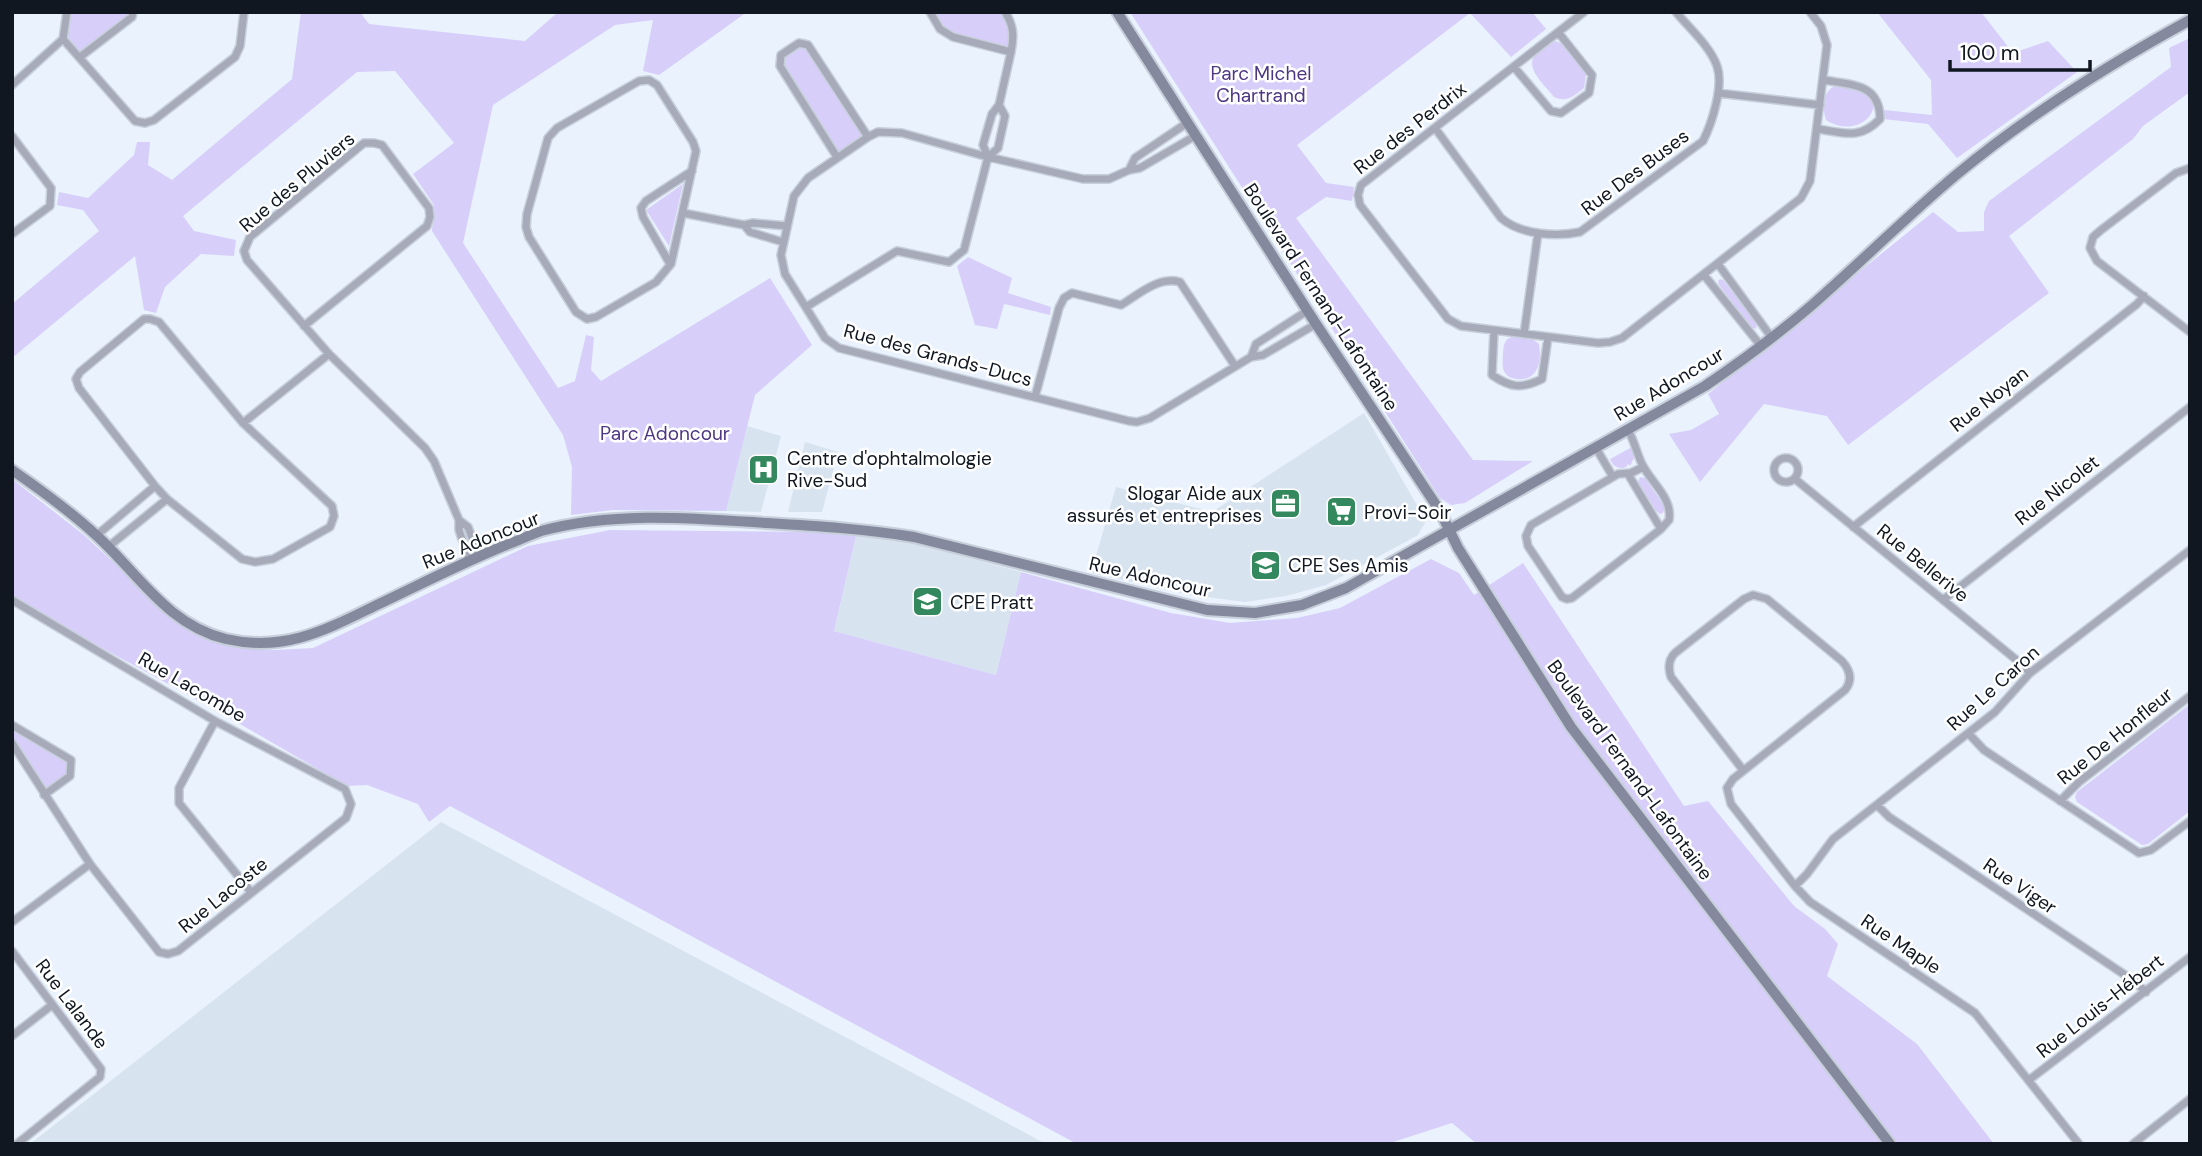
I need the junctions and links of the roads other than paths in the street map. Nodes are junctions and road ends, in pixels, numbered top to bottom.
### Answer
1 (67, 12) edge
2 (133, 12) edge
3 (244, 12) edge
4 (930, 12) edge
5 (1005, 12) edge
6 (1117, 12) edge
7 (1584, 12) edge
8 (1676, 12) edge
9 (1810, 12) edge
10 (2190, 20) edge
11 (1558, 33) junction
12 (62, 39) junction
13 (1011, 52) junction
14 (80, 57) junction
15 (1514, 67) junction
16 (1824, 80) junction
17 (12, 85) edge
18 (1718, 93) junction
19 (999, 105) junction
20 (1820, 106) junction
21 (1186, 122) junction
22 (1435, 128) junction
23 (1818, 129) junction
24 (12, 136) edge
25 (1195, 136) junction
26 (868, 137) junction
27 (837, 157) junction
28 (988, 157) junction
29 (2190, 168) edge
30 (1129, 170) junction
31 (692, 171) junction
32 (683, 214) junction
33 (744, 225) junction
34 (786, 226) junction
35 (1538, 233) junction
36 (12, 234) edge
37 (783, 242) junction
38 (671, 264) junction
39 (1718, 264) junction
40 (1704, 275) junction
41 (2144, 296) junction
42 (806, 307) junction
43 (1307, 311) junction
44 (1316, 324) junction
45 (304, 326) junction
46 (1494, 331) junction
47 (2190, 332) edge
48 (1524, 334) junction
49 (1548, 337) junction
50 (1772, 338) junction
51 (1761, 346) junction
52 (329, 355) junction
53 (1251, 357) junction
54 (1235, 366) junction
55 (1035, 397) junction
56 (2190, 407) edge
57 (243, 424) junction
58 (1628, 430) junction
59 (1596, 448) junction
60 (1643, 467) junction
61 (12, 470) edge
62 (1628, 474) junction
63 (1613, 477) junction
64 (1795, 479) dead end
65 (155, 486) junction
66 (167, 499) junction
67 (1853, 527) junction
68 (1661, 529) junction
69 (1449, 530) junction
70 (97, 535) junction
71 (108, 547) junction
72 (2190, 550) edge
73 (474, 558) junction
74 (12, 600) edge
75 (1943, 600) junction
76 (2030, 673) junction
77 (2190, 696) edge
78 (215, 721) junction
79 (12, 725) edge
80 (1969, 734) junction
81 (12, 743) edge
82 (1743, 770) junction
83 (44, 795) junction
84 (2060, 802) junction
85 (351, 804) joint
86 (1877, 805) junction
87 (2190, 821) edge
88 (90, 864) junction
89 (1795, 886) junction
90 (251, 892) junction
91 (12, 922) edge
92 (12, 951) edge
93 (2190, 957) edge
94 (2146, 992) junction
95 (52, 1005) junction
96 (12, 1036) edge
97 (2029, 1080) junction
98 (2190, 1099) edge
99 (17, 1144) edge
100 (1890, 1144) edge
101 (2079, 1144) edge
102 (2133, 1144) edge

1 - 12 street
2 - 14 street
3 - 14 street
4 - 13 street
5 - 13 street
6 - 21 street, Boulevard Fernand-Lafontaine
7 - 11 street, Rue des Perdrix
8 - 18 street, Rue Des Buses
9 - 16 street, Rue des Perdrix
10 - 50 street, Rue Adoncour
11 - 15 street, Rue des Perdrix
11 - 15 street
12 - 14 street
12 - 17 street
13 - 19 street
15 - 22 street, Rue des Perdrix
16 - 20 street, Rue des Perdrix
16 - 23 street
18 - 20 street
18 - 35 street, Rue Des Buses
19 - 28 street
19 - 28 street
20 - 23 street, Rue des Perdrix
21 - 25 street, Boulevard Fernand-Lafontaine
21 - 30 street
22 - 35 street, Rue Des Buses
22 - 46 street, Rue des Perdrix
23 - 39 street, Rue des Perdrix
24 - 36 street
25 - 30 street, Rue des Grands-Ducs
25 - 43 street, Boulevard Fernand-Lafontaine
26 - 27 street, Rue des Grands-Ducs
26 - 27 street
26 - 28 street, Rue des Grands-Ducs
27 - 34 street, Rue des Grands-Ducs
28 - 30 street, Rue des Grands-Ducs
28 - 42 street
29 - 41 street
31 - 32 street
31 - 38 street
31 - 38 street
32 - 33 street
32 - 38 street
33 - 34 street
33 - 37 street
34 - 37 street, Rue des Grands-Ducs
35 - 48 street
37 - 42 street, Rue des Grands-Ducs
39 - 40 street, Rue des Perdrix
39 - 50 street
40 - 49 street, Rue des Perdrix
40 - 51 street
41 - 47 street
41 - 67 street, Rue Noyan
42 - 55 street, Rue des Grands-Ducs
43 - 44 street, Boulevard Fernand-Lafontaine
43 - 53 street, Rue des Grands-Ducs
44 - 53 street, Rue des Grands-Ducs
44 - 69 street, Boulevard Fernand-Lafontaine
45 - 45 street, Rue des Pluviers
45 - 52 street, Rue des Pluviers
46 - 48 street, Rue des Perdrix
46 - 49 street
48 - 49 street, Rue des Perdrix
50 - 51 street, Rue Adoncour
51 - 58 street, Rue Adoncour
52 - 57 street
52 - 73 street, Rue des Pluviers
53 - 54 street, Rue des Grands-Ducs
54 - 55 street, Rue des Grands-Ducs
54 - 55 street
56 - 75 street, Rue Nicolet
57 - 65 street
57 - 66 street
58 - 59 street, Rue Adoncour
58 - 60 street
59 - 63 street
59 - 69 street, Rue Adoncour
60 - 62 street
60 - 68 street
61 - 70 street, Rue Adoncour
62 - 63 street
62 - 68 street
63 - 68 street
64 - 67 street, Rue Bellerive
65 - 66 street
65 - 70 street
66 - 71 street
67 - 75 street, Rue Bellerive
69 - 73 street, Rue Adoncour
69 - 100 street, Boulevard Fernand-Lafontaine
70 - 71 street, Rue Adoncour
71 - 73 street, Rue Adoncour
72 - 76 street, Rue Le Caron
74 - 78 street, Rue Lacombe
75 - 76 street, Rue Bellerive
76 - 80 street, Rue Le Caron
77 - 84 street, Rue De Honfleur
78 - 85 street, Rue Lacombe
78 - 90 street
79 - 83 street
80 - 84 street
80 - 86 street, Rue Le Caron
81 - 83 street, Rue Lacoste
82 - 82 street, Rue Maple
82 - 89 street, Rue Maple
83 - 88 street, Rue Lacoste
84 - 87 street
85 - 90 street, Rue Lacoste
86 - 89 street, Rue Le Caron
86 - 94 street, Rue Viger
88 - 90 street, Rue Lacoste
88 - 91 street
89 - 97 street, Rue Maple
92 - 95 street, Rue Lalande
93 - 94 street, Rue Louis-Hébert
94 - 97 street, Rue Louis-Hébert
95 - 96 street
95 - 99 street, Rue Lalande
97 - 101 street, Rue Maple
98 - 102 street

